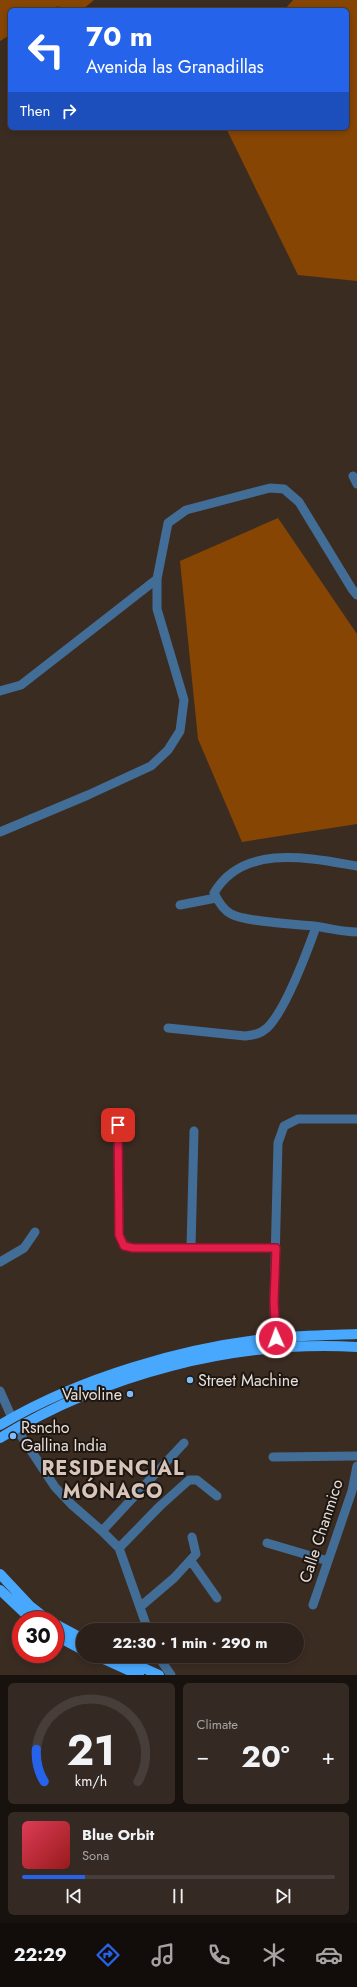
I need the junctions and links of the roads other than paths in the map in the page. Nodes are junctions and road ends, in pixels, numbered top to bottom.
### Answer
1 (157, 579) junction
2 (357, 595) edge
3 (0, 691) edge
4 (0, 832) edge
5 (357, 866) edge
6 (216, 898) junction
7 (180, 905) dead end
8 (316, 926) junction
9 (357, 932) edge
10 (168, 1028) dead end
11 (357, 1119) edge
12 (118, 1125) dead end
13 (194, 1131) dead end
14 (35, 1232) dead end
15 (191, 1247) junction
16 (276, 1248) junction
17 (0, 1262) edge
18 (357, 1334) edge
19 (276, 1338) junction
20 (357, 1347) edge
21 (0, 1392) edge
22 (12, 1418) junction
23 (0, 1425) edge
24 (16, 1428) junction
25 (0, 1438) edge
26 (184, 1443) dead end
27 (357, 1456) edge
28 (273, 1457) dead end
29 (357, 1466) edge
30 (217, 1496) dead end
31 (102, 1531) junction
32 (192, 1537) dead end
33 (267, 1543) dead end
34 (119, 1548) junction
35 (191, 1561) junction
36 (328, 1561) junction
37 (0, 1574) edge
38 (0, 1590) edge
39 (217, 1598) dead end
40 (313, 1605) dead end
41 (140, 1607) junction
42 (22, 1611) edge
43 (36, 1611) edge
44 (146, 1623) edge
45 (64, 1629) edge
46 (76, 1635) edge
47 (64, 1640) edge
48 (76, 1646) edge
49 (112, 1663) edge
50 (132, 1663) edge
51 (163, 1663) edge
52 (139, 1675) edge
53 (159, 1675) edge
54 (171, 1675) edge

1 - 2 street
1 - 3 street
1 - 4 street
5 - 6 street
6 - 7 street
6 - 8 street
8 - 9 street
8 - 10 street
11 - 16 street
12 - 15 street
13 - 15 street
14 - 17 street
15 - 16 street
16 - 19 street
18 - 19 main road
19 - 22 main road
20 - 24 main road
21 - 22 street
22 - 23 main road
24 - 25 main road
24 - 31 street
26 - 31 street
27 - 28 street
29 - 36 street, Calle Chanmico
30 - 34 street
31 - 34 street
32 - 35 street
33 - 36 street
34 - 41 street
35 - 39 street
35 - 41 street
36 - 40 street, Calle Chanmico
37 - 43 main road
38 - 42 main road
41 - 44 street
45 - 46 main road
47 - 48 main road
49 - 52 main road
50 - 53 main road
51 - 54 street

